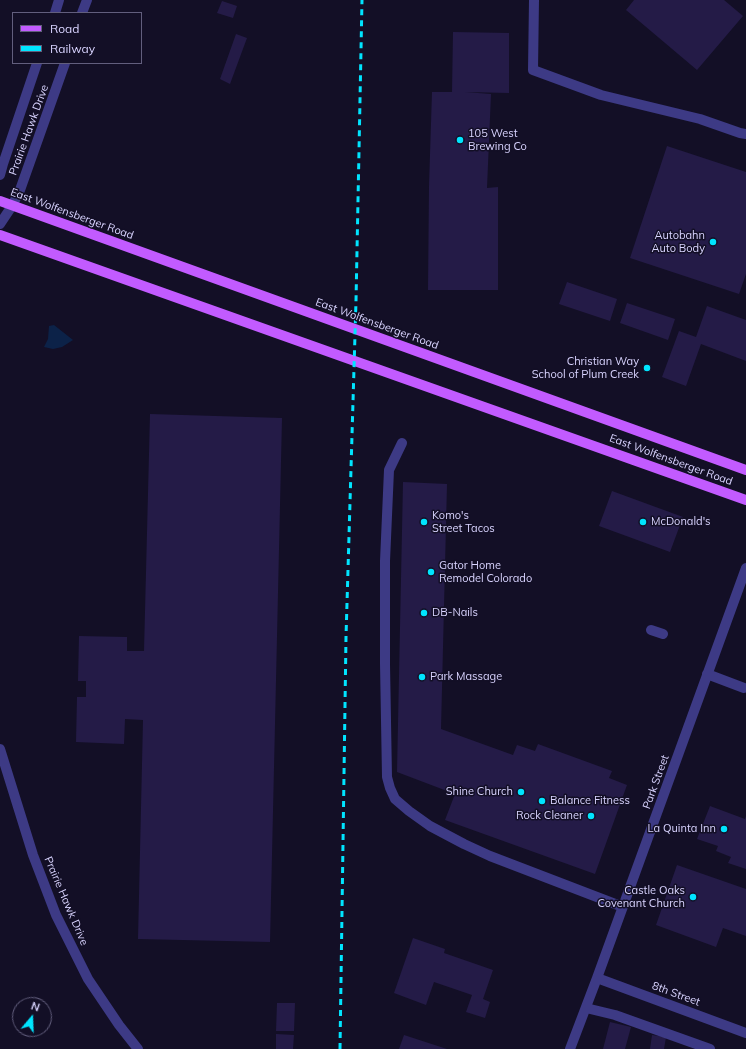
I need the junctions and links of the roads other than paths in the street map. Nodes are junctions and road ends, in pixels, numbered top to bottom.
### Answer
1 (59, 0) edge
2 (87, 0) edge
3 (534, 0) edge
4 (55, 12) edge
5 (82, 12) edge
6 (38, 64) edge
7 (66, 64) edge
8 (746, 134) edge
9 (0, 175) edge
10 (0, 201) edge
11 (12, 206) junction
12 (0, 224) edge
13 (0, 236) edge
14 (402, 443) dead end
15 (746, 470) edge
16 (746, 500) edge
17 (746, 568) edge
18 (651, 630) dead end
19 (663, 634) dead end
20 (707, 674) junction
21 (744, 688) dead end
22 (0, 749) edge
23 (623, 907) junction
24 (598, 978) junction
25 (586, 1008) junction
26 (746, 1033) edge
27 (138, 1049) edge
28 (570, 1049) edge
29 (710, 1049) edge

1 - 4 street
2 - 5 street
3 - 8 street
6 - 9 street, Prairie Hawk Drive
7 - 11 street, Prairie Hawk Drive
10 - 11 main road, East Wolfensberger Road
11 - 12 street, Prairie Hawk Drive
11 - 15 main road, East Wolfensberger Road
13 - 16 main road, East Wolfensberger Road
14 - 23 street
17 - 20 street, Park Street
18 - 19 street
20 - 21 street
20 - 23 street, Park Street
22 - 27 street, Prairie Hawk Drive
23 - 24 street, Park Street
24 - 25 street, Park Street
24 - 26 street, 8th Street
25 - 28 street, Park Street
25 - 29 street

